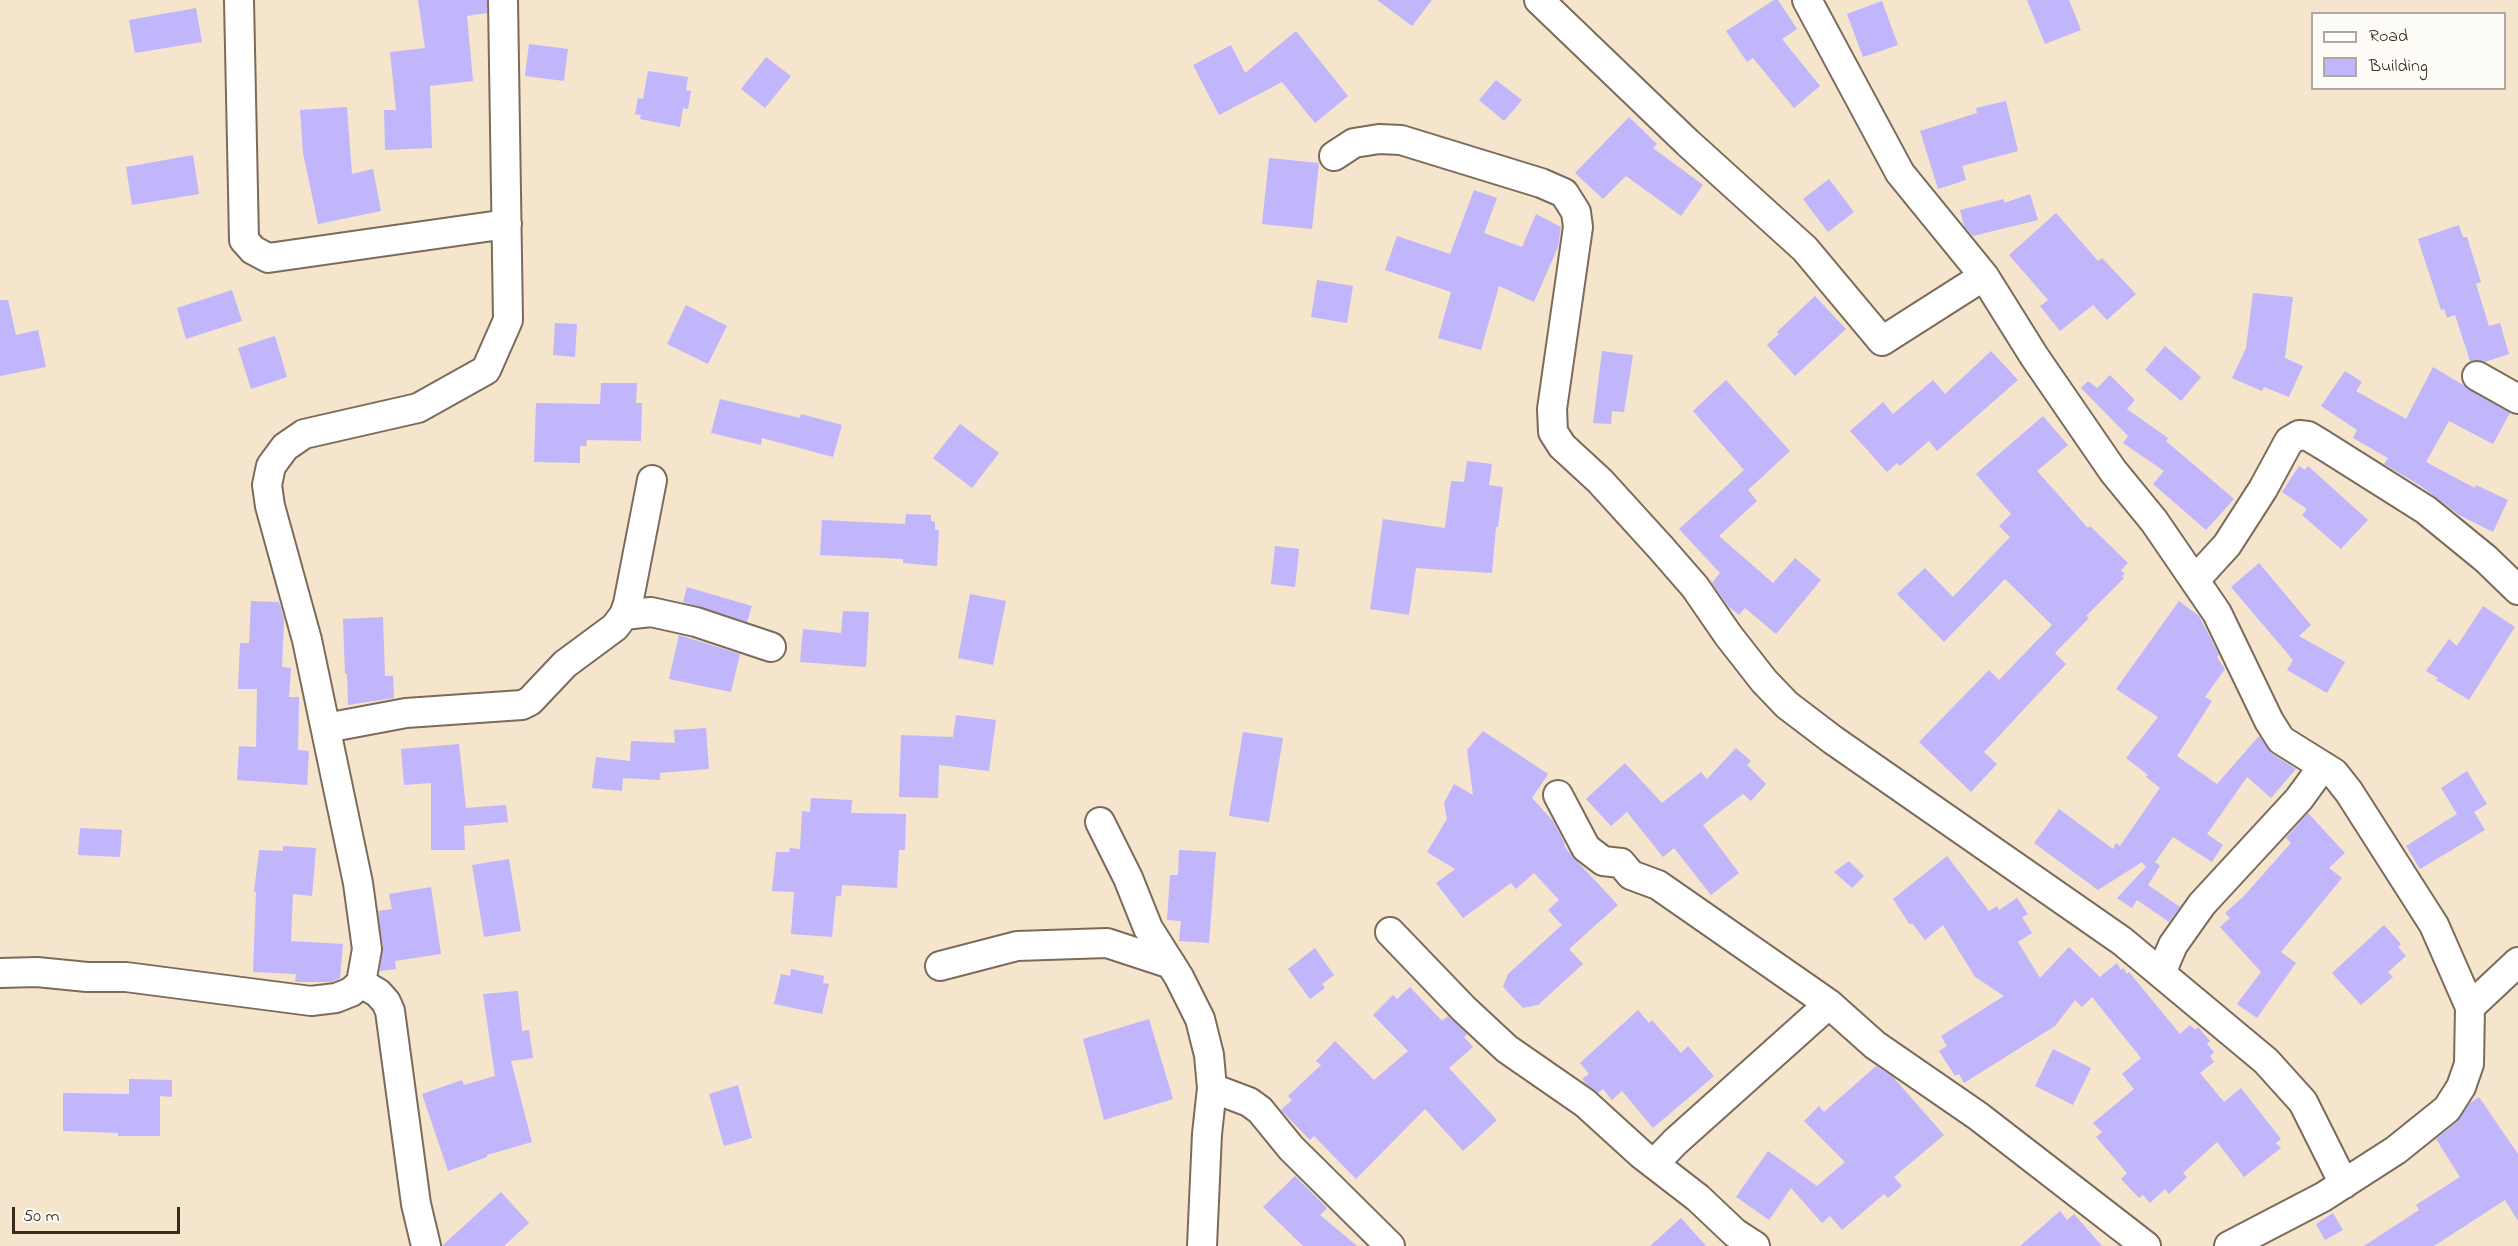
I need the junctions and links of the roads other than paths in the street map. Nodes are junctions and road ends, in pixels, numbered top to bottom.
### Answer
1 (239, 0) edge
2 (502, 0) edge
3 (1539, 0) edge
4 (1807, 0) edge
5 (1334, 156) dead end
6 (507, 224) junction
7 (1984, 276) junction
8 (2477, 376) dead end
9 (2518, 399) edge
10 (652, 480) dead end
11 (2194, 580) junction
12 (2518, 590) edge
13 (624, 615) junction
14 (771, 647) dead end
15 (326, 728) junction
16 (2324, 766) junction
17 (1558, 795) dead end
18 (1100, 822) dead end
19 (1390, 932) dead end
20 (2518, 962) edge
21 (1171, 964) junction
22 (940, 966) dead end
23 (0, 973) edge
24 (2161, 973) junction
25 (361, 983) junction
26 (1829, 1004) junction
27 (2470, 1007) junction
28 (1212, 1088) junction
29 (1654, 1164) junction
30 (2344, 1184) junction
31 (1738, 1242) edge
32 (426, 1246) edge
33 (1202, 1246) edge
34 (1390, 1246) edge
35 (2146, 1246) edge
36 (2229, 1246) edge

1 - 6 street
2 - 6 street
3 - 7 street
4 - 7 street
5 - 24 street
6 - 15 street
7 - 11 street
8 - 9 street
10 - 13 street
11 - 12 street
11 - 16 street
13 - 14 street
13 - 15 street
15 - 25 street
16 - 24 street
16 - 27 street
17 - 26 street
18 - 21 street
19 - 29 street
20 - 27 street
21 - 22 street
21 - 28 street
23 - 25 street
24 - 30 street
25 - 32 street
26 - 29 street
26 - 35 street
27 - 30 street
28 - 33 street
28 - 34 street
29 - 31 street
30 - 36 street

